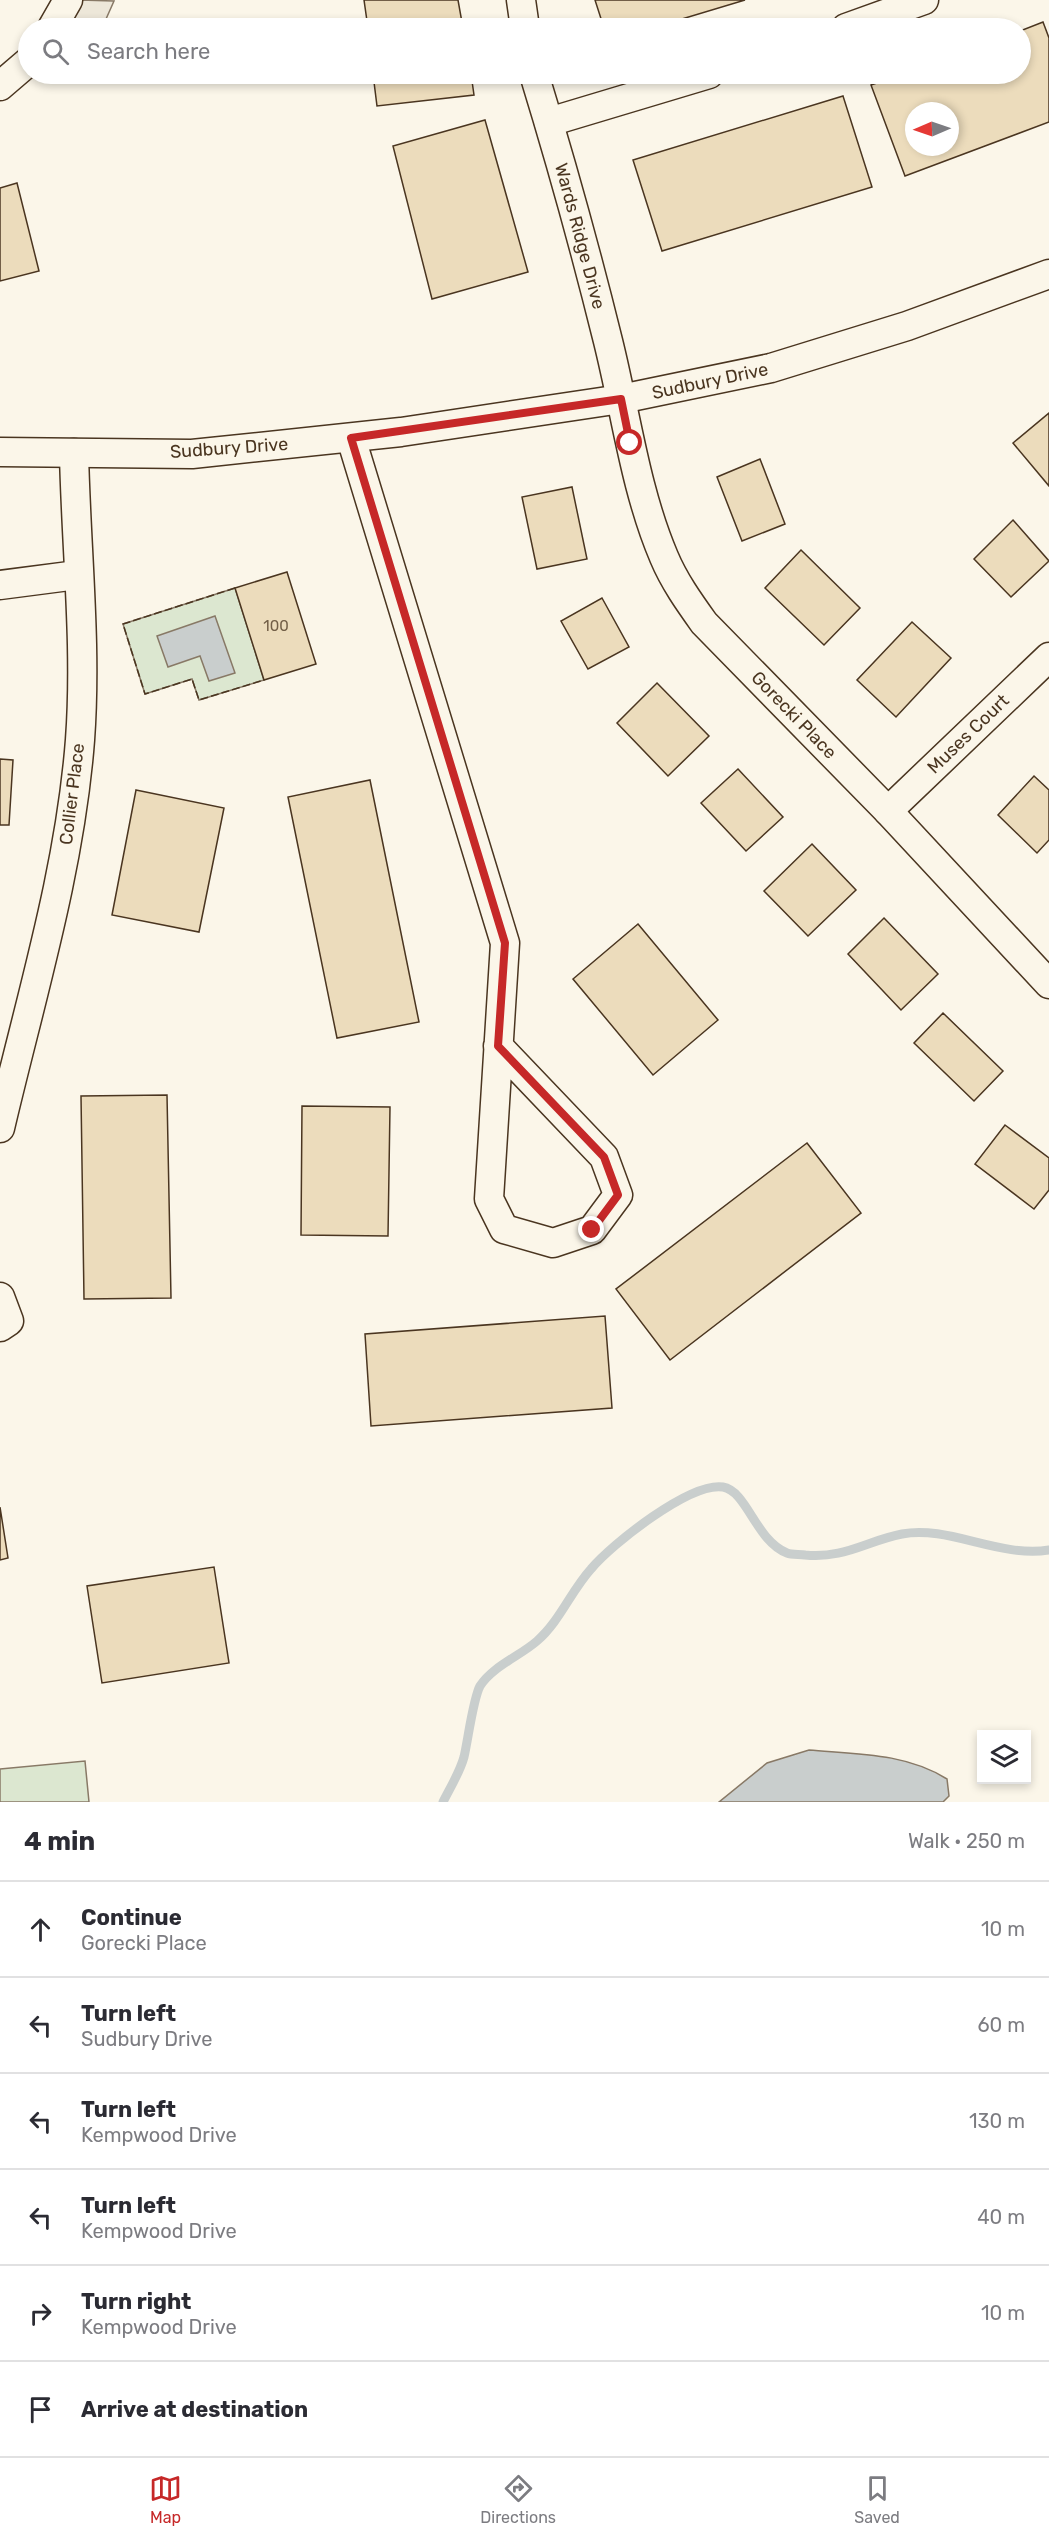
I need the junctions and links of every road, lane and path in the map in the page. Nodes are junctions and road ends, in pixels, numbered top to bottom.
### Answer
1 (68, 0) edge
2 (521, 0) edge
3 (924, 0) edge
4 (58, 18) edge
5 (524, 18) edge
6 (874, 18) edge
7 (18, 71) edge
8 (537, 84) edge
9 (676, 84) edge
10 (0, 86) edge
11 (549, 122) junction
12 (1049, 274) edge
13 (621, 399) junction
14 (351, 438) junction
15 (0, 452) edge
16 (74, 453) junction
17 (77, 574) junction
18 (0, 585) edge
19 (1049, 657) edge
20 (888, 811) junction
21 (1049, 984) edge
22 (498, 1046) junction
23 (0, 1128) edge
24 (0, 1297) edge
25 (0, 1327) edge

1 - 4 street
2 - 5 street
3 - 6 street
7 - 10 street
8 - 11 street, Wards Ridge Drive
9 - 11 street
11 - 13 street, Wards Ridge Drive
12 - 13 street, Sudbury Drive
13 - 14 street, Sudbury Drive
13 - 20 street, Gorecki Place
14 - 16 street, Sudbury Drive
14 - 22 street
15 - 16 street, Sudbury Drive
16 - 17 street, Collier Place
17 - 18 street
17 - 23 street, Collier Place
19 - 20 street, Muses Court
20 - 21 street, Gorecki Place
22 - 22 street
24 - 25 street

